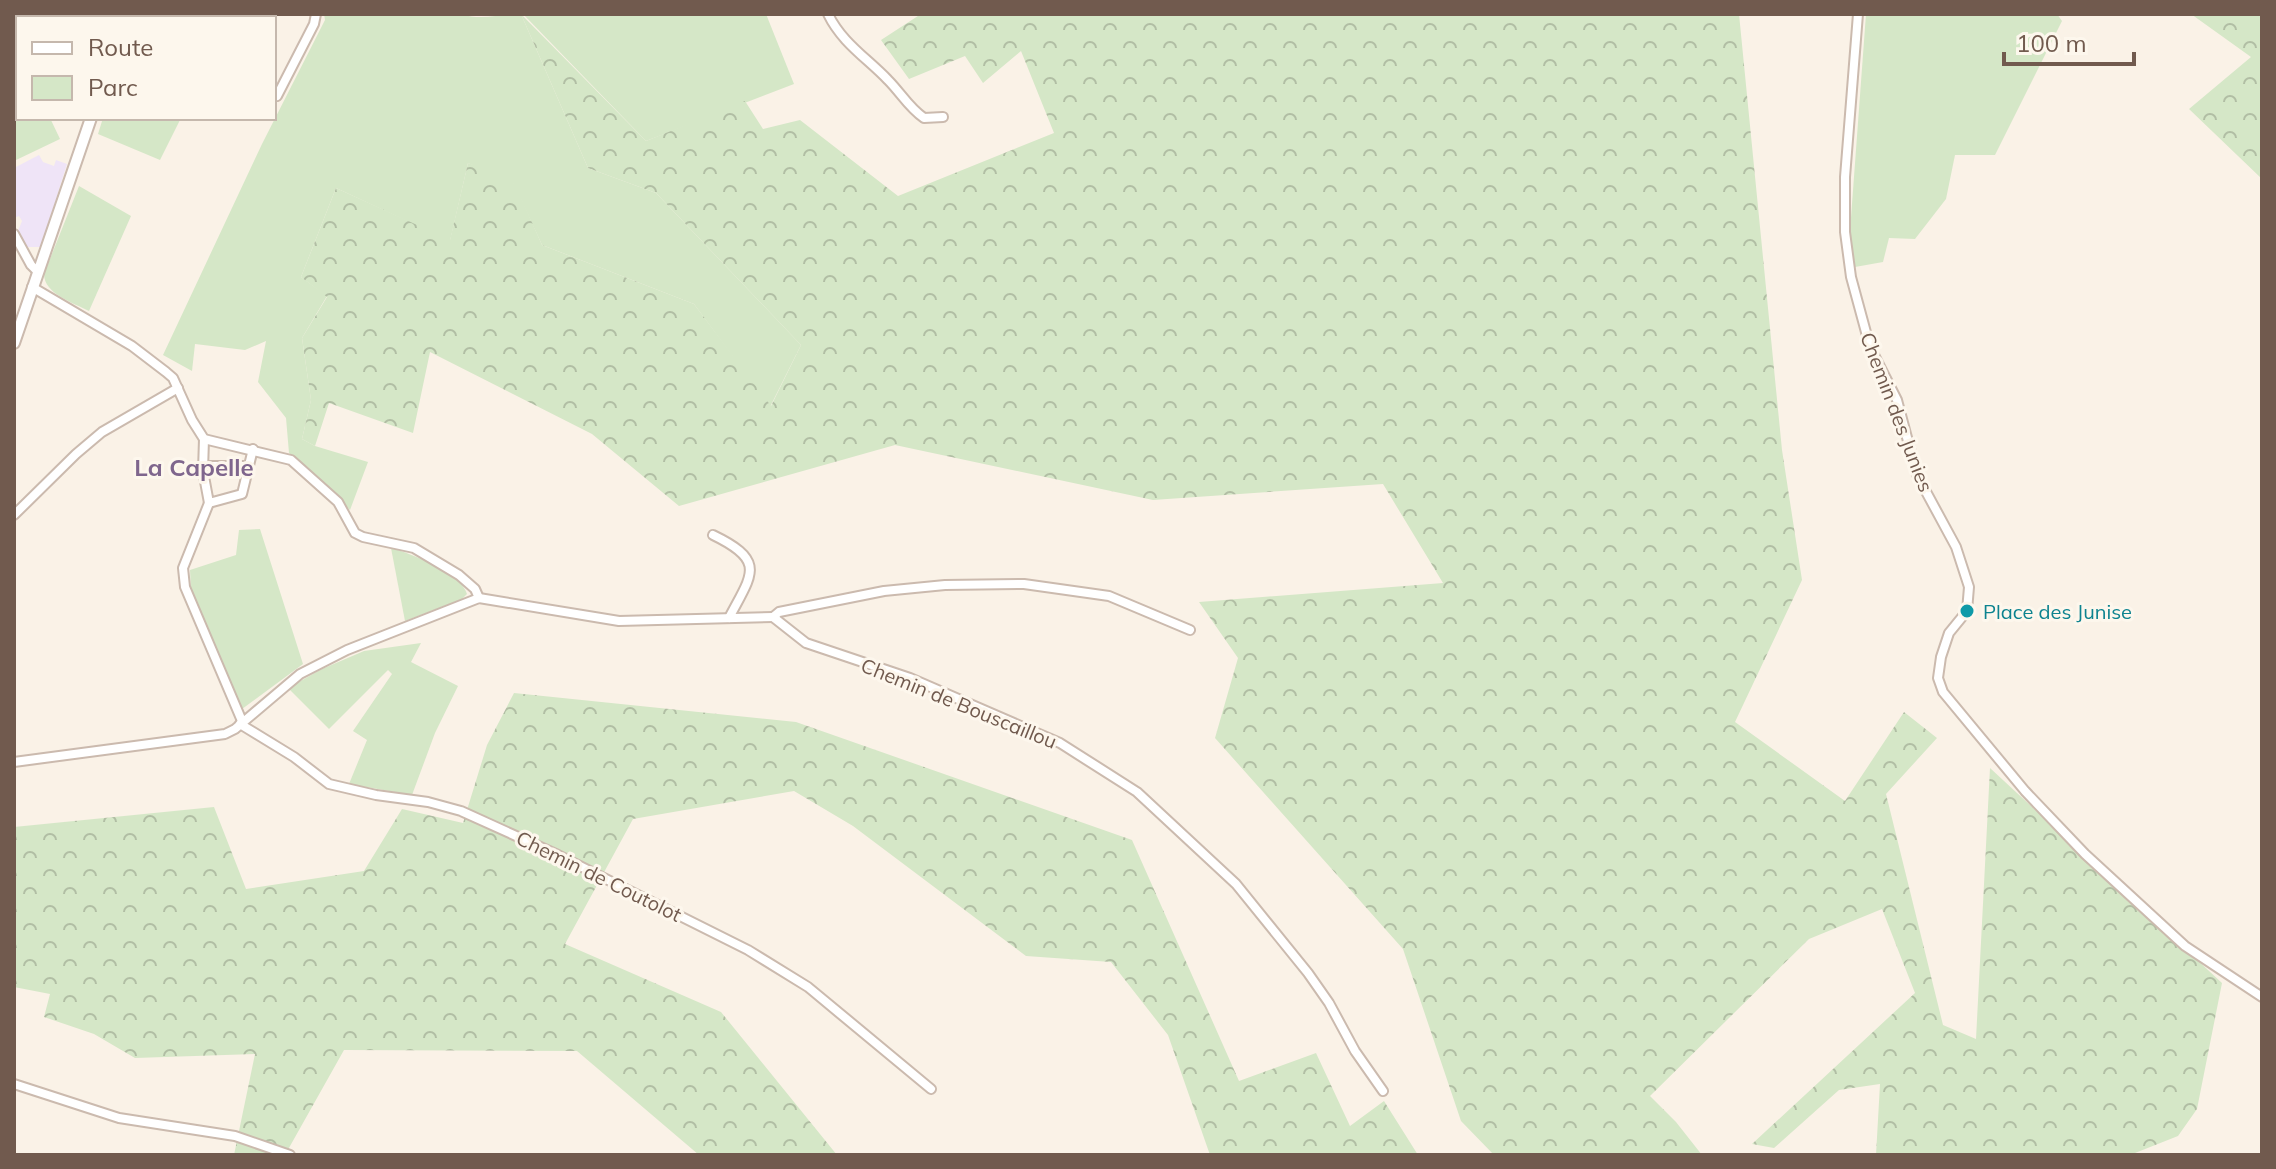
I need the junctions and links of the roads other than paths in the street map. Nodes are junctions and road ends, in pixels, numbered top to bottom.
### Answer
1 (316, 14) edge
2 (828, 14) edge
3 (1858, 14) edge
4 (276, 95) edge
5 (943, 117) dead end
6 (90, 120) edge
7 (14, 234) edge
8 (37, 271) junction
9 (32, 287) junction
10 (14, 343) edge
11 (178, 388) junction
12 (204, 439) junction
13 (253, 449) junction
14 (203, 466) junction
15 (249, 466) junction
16 (209, 503) junction
17 (14, 515) edge
18 (713, 535) dead end
19 (479, 598) junction
20 (773, 617) junction
21 (729, 618) junction
22 (1190, 630) dead end
23 (241, 722) junction
24 (14, 762) edge
25 (2262, 997) edge
26 (14, 1084) edge
27 (931, 1089) dead end
28 (1383, 1091) dead end
29 (290, 1155) edge

1 - 4 street
2 - 5 street
3 - 25 street, Chemin des Junies
6 - 8 street
7 - 8 street
8 - 9 street
9 - 10 street
9 - 11 street
11 - 12 street
11 - 17 street
12 - 13 street
12 - 14 street
13 - 15 street
13 - 19 street
14 - 15 street
14 - 16 street
15 - 16 street
16 - 23 street
18 - 21 street
19 - 21 street
19 - 23 street
20 - 21 street
20 - 22 street
20 - 28 street, Chemin de Bouscaillou
23 - 24 street
23 - 27 street, Chemin de Coutolot
26 - 29 street

